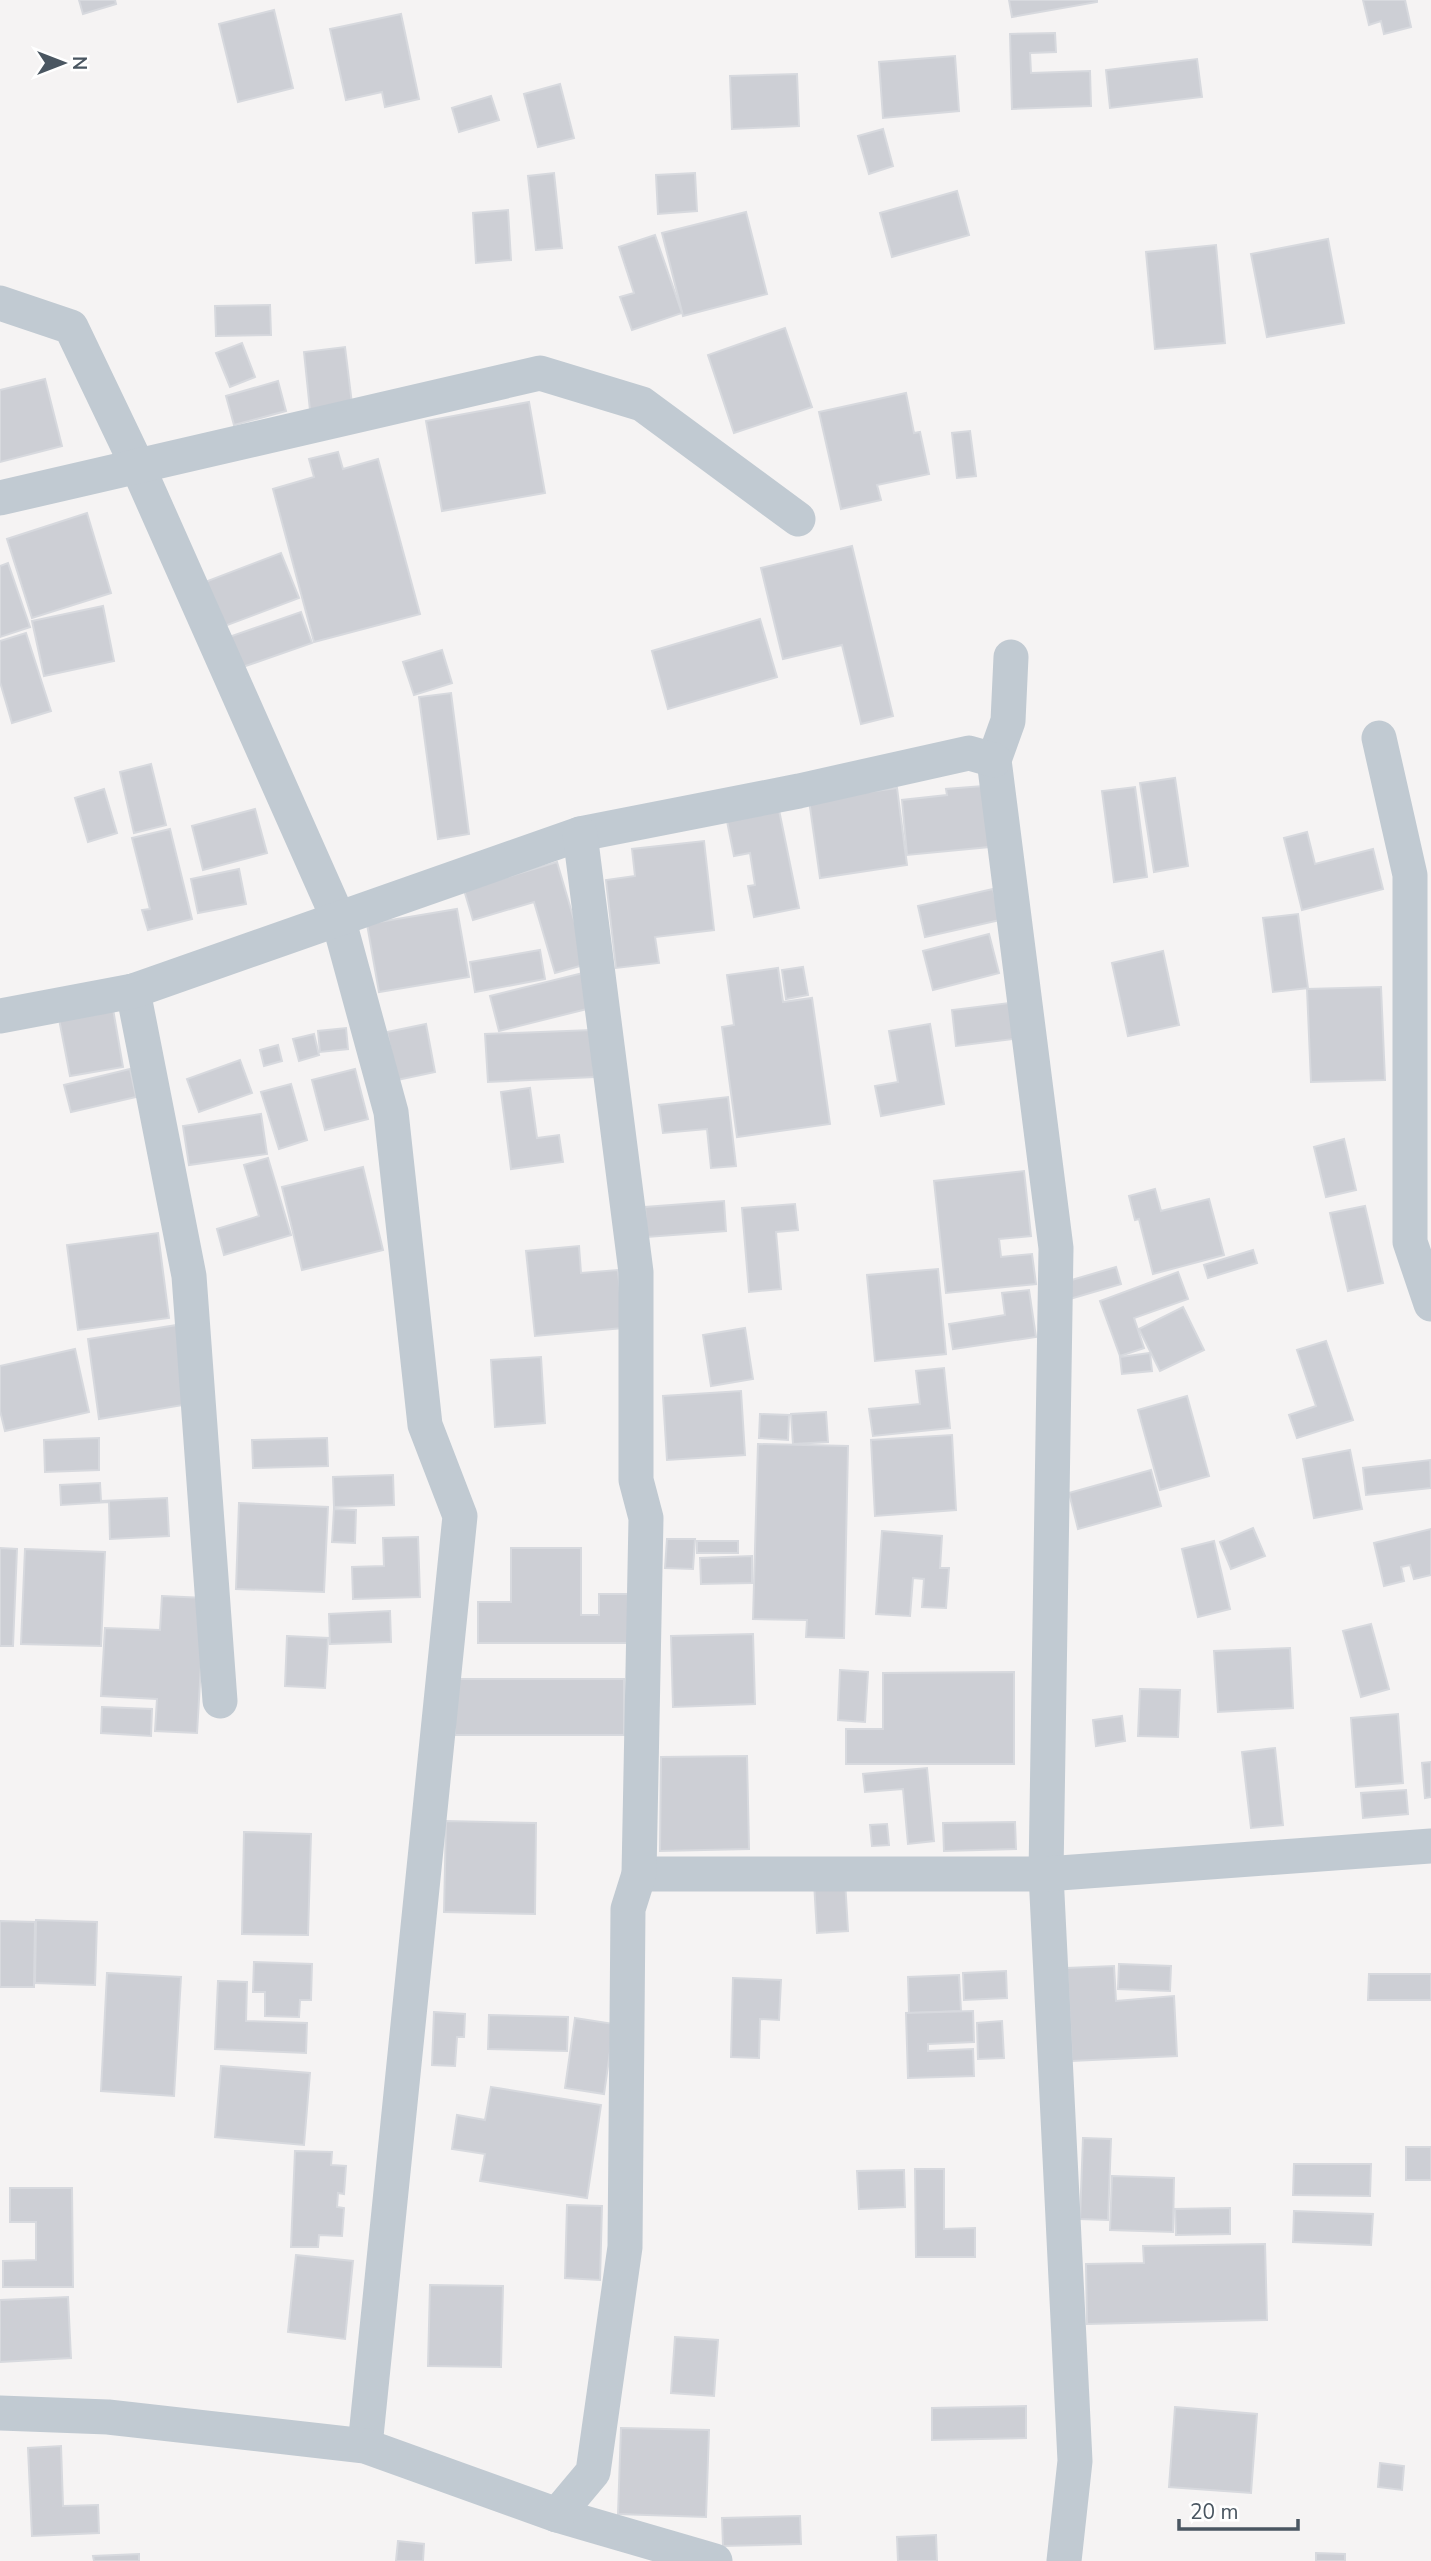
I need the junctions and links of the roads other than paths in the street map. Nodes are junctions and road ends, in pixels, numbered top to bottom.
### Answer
1 (0, 303) edge
2 (137, 465) junction
3 (0, 498) edge
4 (798, 519) dead end
5 (1011, 657) dead end
6 (1379, 738) dead end
7 (994, 760) junction
8 (580, 834) junction
9 (1420, 875) edge
10 (338, 918) junction
11 (133, 990) junction
12 (0, 1016) edge
13 (1431, 1304) edge
14 (220, 1701) dead end
15 (1431, 1846) edge
16 (639, 1874) junction
17 (1046, 1874) junction
18 (0, 2413) edge
19 (365, 2446) junction
20 (558, 2515) junction
21 (715, 2561) edge
22 (1064, 2561) edge

1 - 2 street
2 - 3 street
2 - 4 street
2 - 10 street
5 - 7 street
6 - 9 street
7 - 8 street
7 - 17 street
8 - 10 street
8 - 16 street
9 - 13 street
10 - 11 street
10 - 19 street
11 - 12 street
11 - 14 street
15 - 17 street
16 - 17 street
16 - 20 street
17 - 22 street
18 - 19 street
19 - 20 street
20 - 21 street

